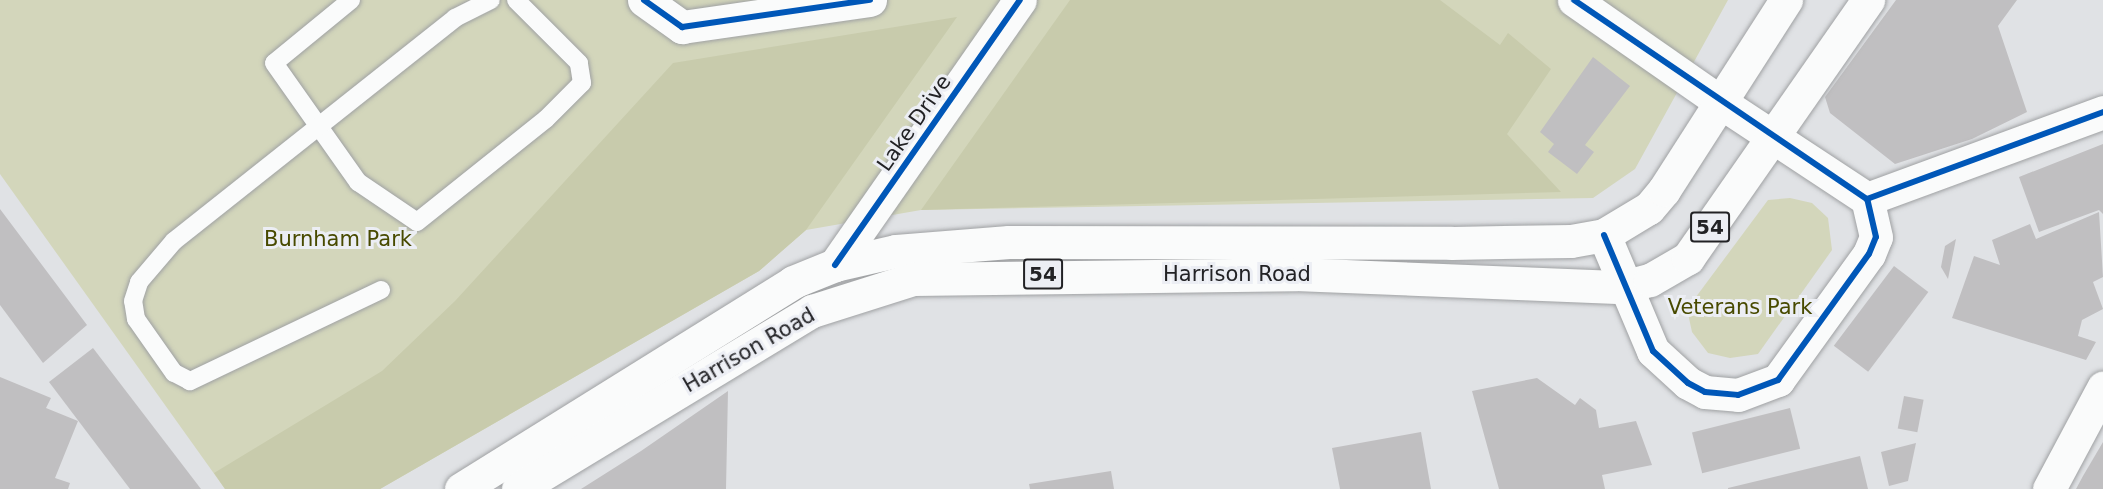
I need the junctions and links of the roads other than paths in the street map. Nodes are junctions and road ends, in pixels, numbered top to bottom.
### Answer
1 (351, 0) edge
2 (491, 0) edge
3 (516, 0) edge
4 (644, 0) edge
5 (870, 0) edge
6 (1020, 0) edge
7 (1574, 0) edge
8 (1786, 0) edge
9 (1868, 0) edge
10 (1720, 102) junction
11 (2103, 112) edge
12 (317, 131) junction
13 (1773, 137) junction
14 (1867, 199) junction
15 (1604, 235) junction
16 (835, 265) junction
17 (1623, 287) junction
18 (381, 290) dead end
19 (2103, 388) edge
20 (461, 489) edge
21 (518, 489) edge
22 (2049, 489) edge

1 - 12 lane
2 - 12 lane
3 - 12 lane
4 - 5 main road
6 - 16 main road, Lake Drive
7 - 10 main road
8 - 10 main road, Harrison Road / 54
9 - 13 main road, Harrison Road / 54
10 - 13 main road
10 - 15 main road, Harrison Road / 54
11 - 14 main road
12 - 18 lane
13 - 14 main road
13 - 17 main road, Harrison Road / 54
14 - 17 main road
15 - 16 main road, Harrison Road / 54
15 - 17 main road
16 - 20 main road, Harrison Road / 54
17 - 21 main road, Harrison Road / 54
19 - 22 main road

